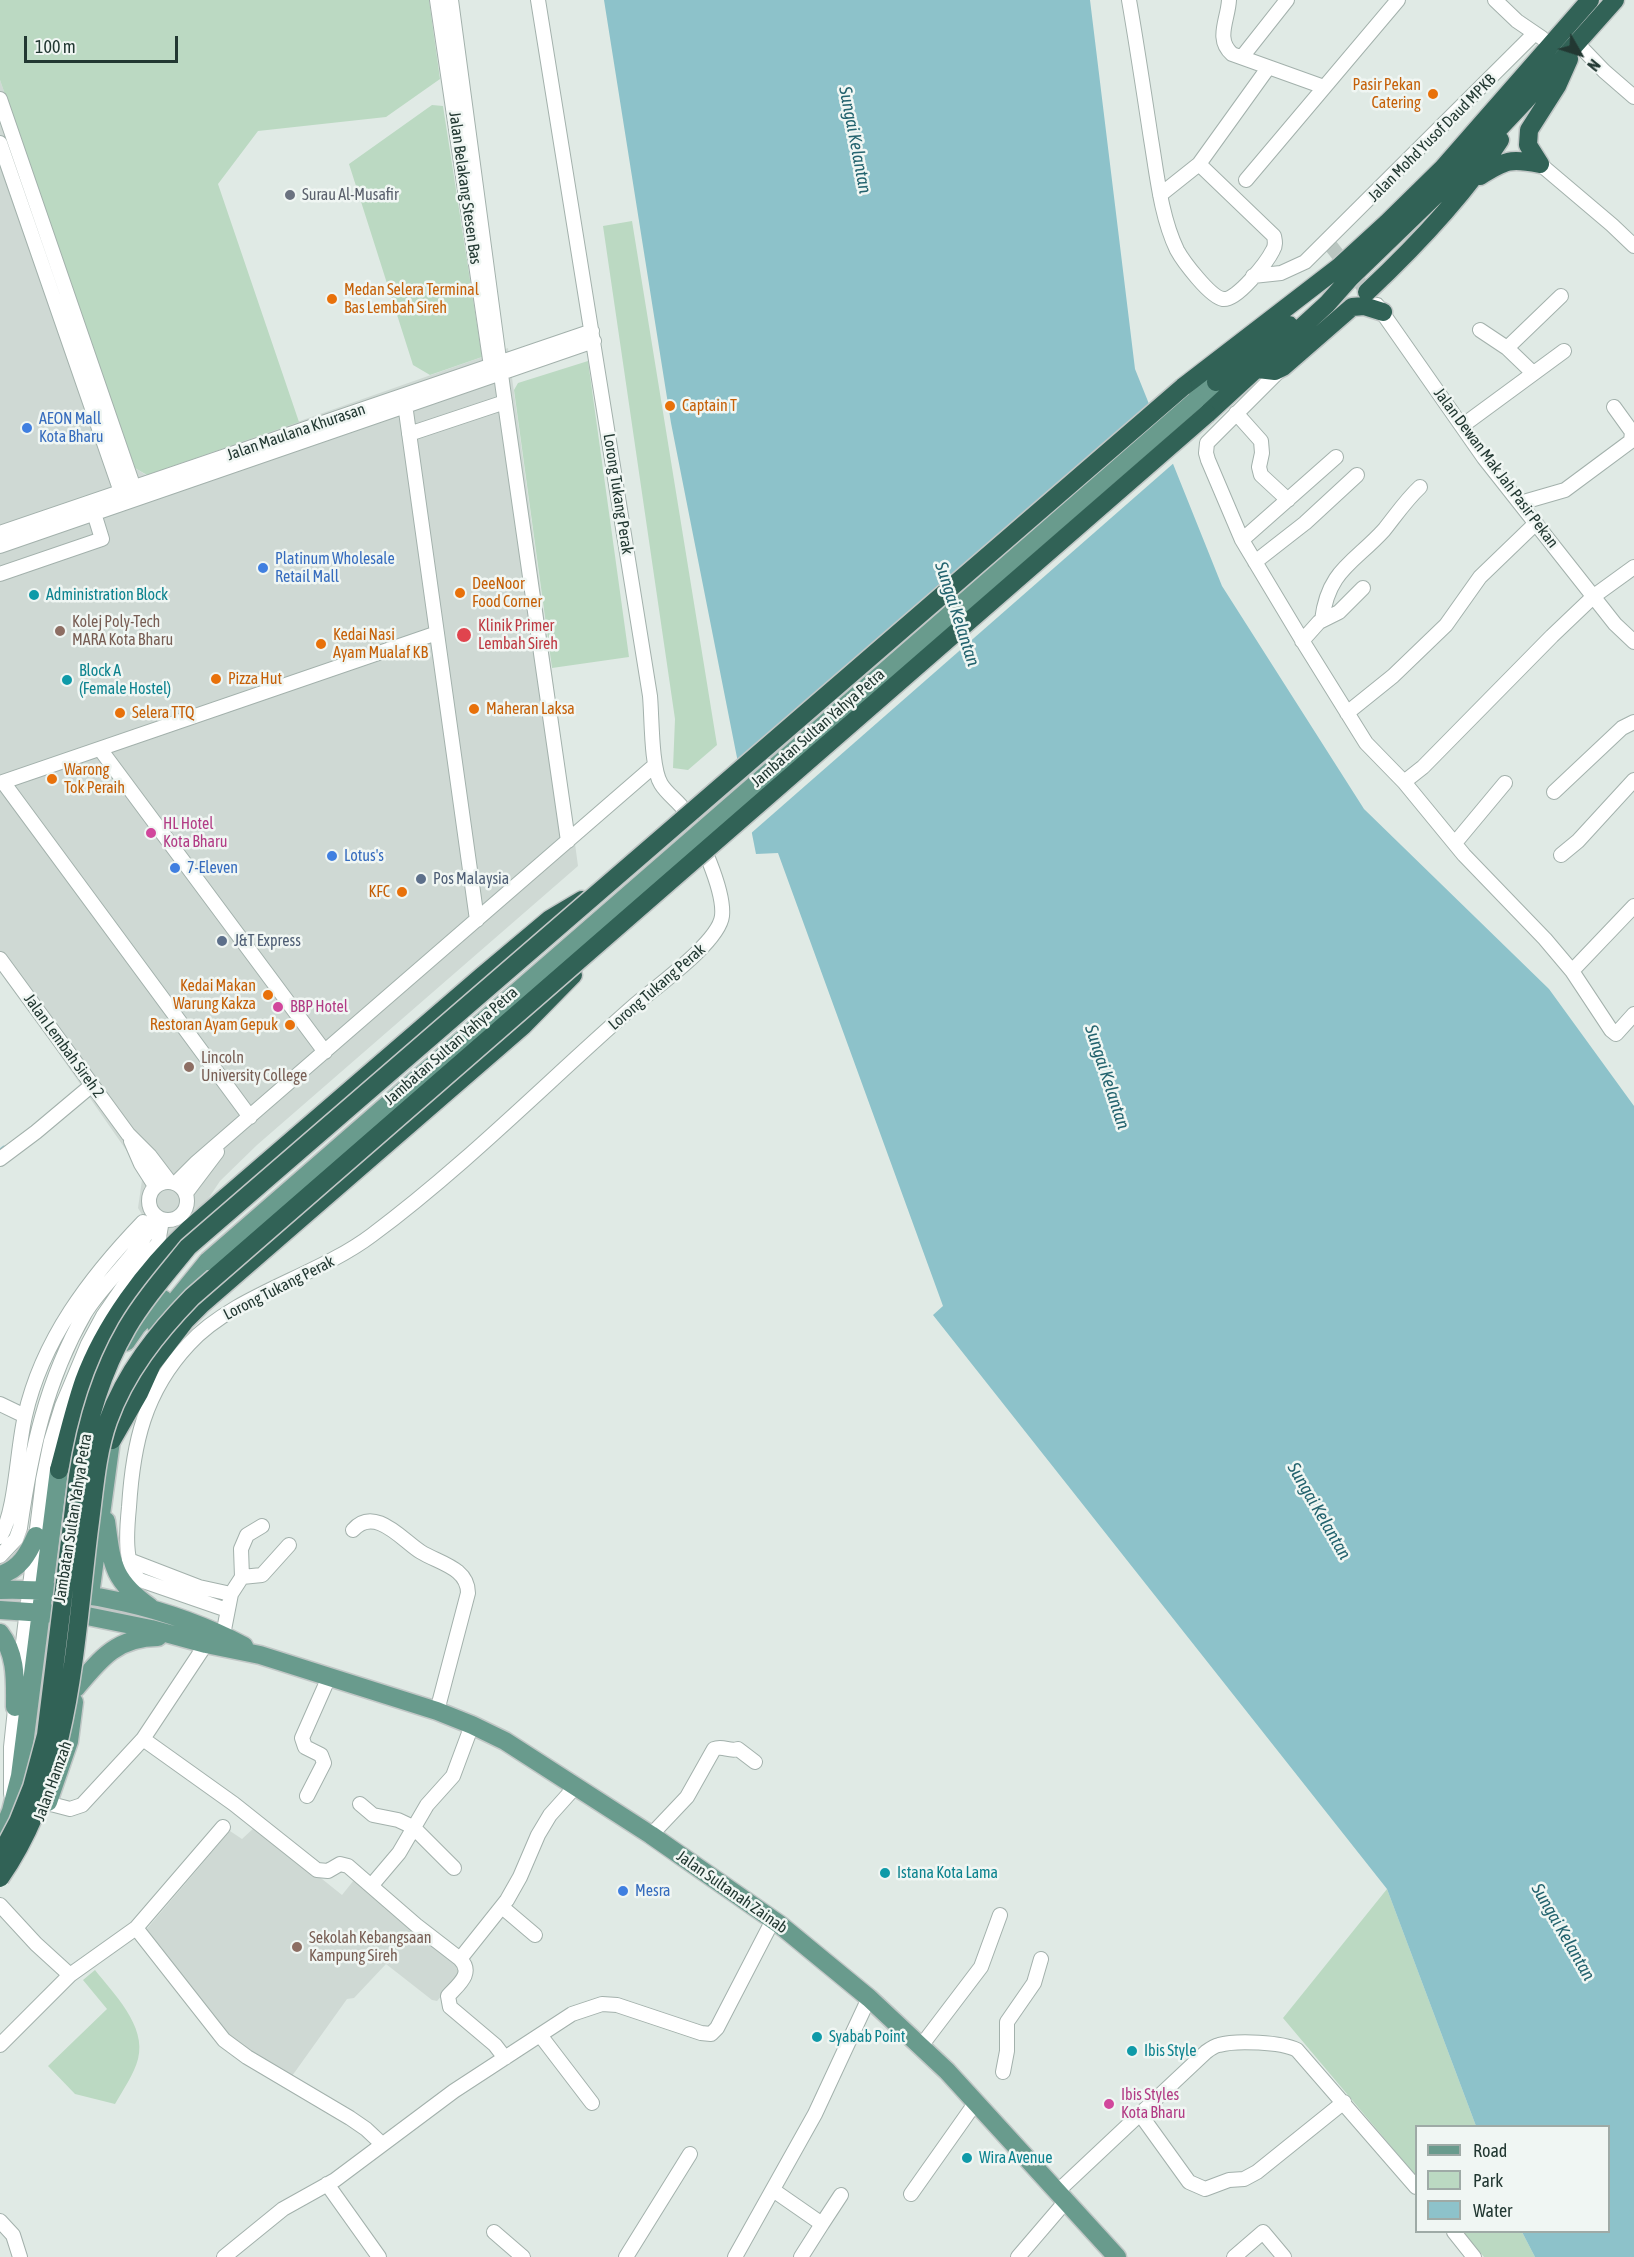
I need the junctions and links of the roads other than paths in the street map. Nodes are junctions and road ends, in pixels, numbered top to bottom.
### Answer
1 (437, 0) edge
2 (451, 0) edge
3 (538, 0) edge
4 (1129, 0) edge
5 (1229, 0) edge
6 (1287, 0) edge
7 (1398, 0) edge
8 (1495, 0) edge
9 (1575, 0) edge
10 (1590, 0) edge
11 (1615, 0) edge
12 (1538, 36) junction
13 (450, 38) junction
14 (1575, 44) junction
15 (1242, 57) junction
16 (1268, 68) junction
17 (1324, 87) junction
18 (1634, 97) edge
19 (0, 99) edge
20 (1525, 101) junction
21 (0, 143) edge
22 (1199, 164) junction
23 (1540, 164) junction
24 (1246, 180) dead end
25 (1473, 180) junction
26 (1160, 195) junction
27 (1634, 246) edge
28 (1356, 251) junction
29 (1253, 276) junction
30 (1355, 281) junction
31 (1561, 296) dead end
32 (1383, 312) junction
33 (1480, 330) dead end
34 (593, 336) junction
35 (1507, 348) junction
36 (1564, 351) dead end
37 (1283, 368) junction
38 (496, 369) junction
39 (1258, 369) junction
40 (1533, 374) junction
41 (1216, 382) joint
42 (504, 396) junction
43 (405, 400) junction
44 (1195, 401) junction
45 (1614, 407) dead end
46 (1236, 413) junction
47 (1462, 426) junction
48 (409, 434) junction
49 (1336, 457) dead end
50 (1357, 475) dead end
51 (1420, 487) dead end
52 (127, 490) junction
53 (1288, 500) junction
54 (1520, 503) junction
55 (94, 513) junction
56 (1536, 524) junction
57 (0, 533) edge
58 (1242, 540) junction
59 (0, 546) edge
60 (1255, 562) junction
61 (1634, 567) edge
62 (0, 574) edge
63 (1363, 588) dead end
64 (1594, 597) junction
65 (1322, 620) junction
66 (437, 633) junction
67 (1302, 641) junction
68 (1634, 642) edge
69 (1347, 713) junction
70 (1634, 722) edge
71 (100, 749) junction
72 (655, 765) junction
73 (1634, 780) edge
74 (1404, 782) junction
75 (1, 783) edge
76 (1505, 783) dead end
77 (1554, 792) dead end
78 (568, 841) junction
79 (1455, 843) junction
80 (1561, 855) dead end
81 (604, 886) junction
82 (1634, 906) edge
83 (631, 916) junction
84 (477, 920) junction
85 (0, 959) edge
86 (1572, 971) junction
87 (1634, 1014) edge
88 (325, 1052) junction
89 (92, 1085) junction
90 (250, 1117) junction
91 (0, 1159) edge
92 (172, 1186) junction
93 (154, 1219) junction
94 (208, 1261) junction
95 (0, 1404) edge
96 (25, 1416) junction
97 (112, 1440) junction
98 (60, 1470) junction
99 (103, 1498) junction
100 (262, 1526) dead end
101 (353, 1530) dead end
102 (36, 1536) junction
103 (0, 1538) edge
104 (289, 1545) dead end
105 (0, 1556) edge
106 (129, 1560) junction
107 (0, 1575) edge
108 (242, 1576) junction
109 (0, 1590) edge
110 (36, 1590) junction
111 (231, 1593) junction
112 (90, 1596) junction
113 (0, 1610) edge
114 (155, 1610) junction
115 (227, 1610) junction
116 (34, 1612) junction
117 (87, 1616) junction
118 (0, 1633) edge
119 (223, 1635) junction
120 (177, 1636) junction
121 (206, 1644) junction
122 (260, 1655) junction
123 (329, 1677) junction
124 (76, 1688) junction
125 (32, 1689) junction
126 (15, 1707) junction
127 (437, 1711) junction
128 (472, 1725) junction
129 (143, 1739) junction
130 (755, 1762) dead end
131 (576, 1786) junction
132 (307, 1796) dead end
133 (47, 1803) junction
134 (360, 1804) dead end
135 (11, 1811) junction
136 (223, 1827) dead end
137 (413, 1827) junction
138 (651, 1835) junction
139 (0, 1837) edge
140 (0, 1856) edge
141 (454, 1868) dead end
142 (0, 1878) edge
143 (0, 1886) edge
144 (371, 1886) junction
145 (0, 1905) edge
146 (502, 1907) junction
147 (1000, 1915) dead end
148 (773, 1920) junction
149 (136, 1928) junction
150 (535, 1935) dead end
151 (460, 1959) junction
152 (1041, 1959) dead end
153 (70, 1976) junction
154 (869, 1998) junction
155 (540, 2035) junction
156 (0, 2045) edge
157 (921, 2046) junction
158 (506, 2058) junction
159 (1003, 2072) dead end
160 (976, 2102) junction
161 (1344, 2102) junction
162 (592, 2103) dead end
163 (1140, 2114) junction
164 (382, 2144) junction
165 (690, 2154) dead end
166 (327, 2184) junction
167 (1415, 2186) edge
168 (773, 2190) junction
169 (911, 2194) dead end
170 (841, 2195) dead end
171 (1062, 2196) junction
172 (0, 2221) edge
173 (822, 2224) junction
174 (494, 2232) dead end
175 (1455, 2233) edge
176 (20, 2257) edge
177 (224, 2257) edge
178 (379, 2257) edge
179 (523, 2257) edge
180 (626, 2257) edge
181 (735, 2257) edge
182 (801, 2257) edge
183 (1018, 2257) edge
184 (1117, 2257) edge
185 (1234, 2257) edge
186 (1284, 2257) edge
187 (1474, 2257) edge

1 - 13 street, Jalan Belakang Stesen Bas
2 - 13 street, Jalan Belakang Stesen Bas
3 - 34 street, Lorong Tukang Perak
4 - 26 street
5 - 15 street
6 - 15 street
7 - 17 street
8 - 12 street
9 - 12 highway
10 - 28 highway
11 - 14 highway
12 - 28 highway
12 - 29 street, Jalan Mohd Yusof Daud MPKB
13 - 38 street, Jalan Belakang Stesen Bas
14 - 18 street
14 - 20 highway
14 - 23 highway
15 - 16 street
16 - 17 street
16 - 22 street
17 - 24 street
19 - 52 street
20 - 25 highway
20 - 30 highway
21 - 52 street
22 - 26 street
22 - 29 street
23 - 25 highway
23 - 27 street
25 - 30 highway
26 - 29 street
28 - 30 highway
30 - 32 street, Jalan Dewan Mak Jah Pasir Pekan
30 - 39 highway
30 - 41 highway
30 - 44 highway
31 - 35 street
32 - 37 highway
32 - 47 street, Jalan Dewan Mak Jah Pasir Pekan
33 - 35 street
34 - 38 street, Jalan Maulana Khurasan
34 - 72 street, Lorong Tukang Perak
35 - 40 street
36 - 40 street
37 - 39 highway
37 - 46 street
38 - 42 street, Jalan Belakang Stesen Bas
38 - 43 street, Jalan Maulana Khurasan
39 - 44 highway
40 - 47 street
41 - 44 main road, Jambatan Sultan Yahya Petra
42 - 48 street
42 - 78 street, Jalan Belakang Stesen Bas
43 - 48 street
43 - 52 street, Jalan Maulana Khurasan
43 - 55 street, Jalan Maulana Khurasan
44 - 81 highway, Jambatan Sultan Yahya Petra, bridge
44 - 83 highway, Jambatan Sultan Yahya Petra, bridge
44 - 94 main road, Jambatan Sultan Yahya Petra, bridge
45 - 54 street
46 - 53 street
46 - 58 street
47 - 54 street, Jalan Dewan Mak Jah Pasir Pekan
48 - 66 street
49 - 53 street
50 - 60 street
51 - 65 street
52 - 57 street, Jalan Maulana Khurasan
53 - 58 street
54 - 56 street, Jalan Dewan Mak Jah Pasir Pekan
55 - 59 street, Jalan Maulana Khurasan
55 - 62 street
56 - 64 street, Jalan Dewan Mak Jah Pasir Pekan
56 - 69 street
58 - 60 street
60 - 67 street
61 - 64 street
63 - 65 street
64 - 68 street, Jalan Dewan Mak Jah Pasir Pekan
64 - 74 street
65 - 67 street
66 - 71 street
66 - 84 street
67 - 69 street
69 - 74 street
70 - 77 street
71 - 75 street
71 - 88 street
72 - 78 street
72 - 106 street, Lorong Tukang Perak
73 - 80 street
74 - 79 street
75 - 90 street
76 - 79 street
78 - 84 street
79 - 86 street
81 - 98 highway, bridge
81 - 140 highway, Jambatan Sultan Yahya Petra, bridge
82 - 86 street
83 - 97 highway, bridge
83 - 142 highway, Jambatan Sultan Yahya Petra, bridge
84 - 88 street
85 - 89 street, Jalan Lembah Sireh 2
86 - 87 street
88 - 90 street
89 - 91 street
89 - 92 street, Jalan Lembah Sireh 2
90 - 92 street
92 - 93 street
92 - 93 street
93 - 96 street
93 - 102 street
93 - 105 street
94 - 97 main road, Jalan Hamzah
94 - 98 main road, Jalan Hamzah
95 - 96 street
96 - 103 street
97 - 99 main road, Jalan Hamzah
98 - 110 main road, Jalan Hamzah
99 - 112 main road, Jalan Hamzah
99 - 114 main road
100 - 108 street
101 - 127 street
102 - 107 main road
102 - 110 street
104 - 108 street
106 - 111 street
106 - 115 street
108 - 111 street
109 - 110 main road
110 - 112 main road
110 - 116 main road, Jalan Hamzah
111 - 115 street
112 - 114 main road
112 - 117 main road, Jalan Hamzah
113 - 116 main road
114 - 119 main road
115 - 119 street
116 - 117 main road
116 - 125 main road, Jalan Hamzah
116 - 126 street
117 - 120 main road
117 - 124 main road, Jalan Hamzah
118 - 126 main road
119 - 122 main road
120 - 121 main road
120 - 124 main road
121 - 122 main road
121 - 129 street
122 - 123 main road, Jalan Sultanah Zainab
123 - 127 main road, Jalan Sultanah Zainab
123 - 132 street
124 - 125 main road
124 - 133 main road, Jalan Hamzah
125 - 135 main road, Jalan Hamzah
126 - 135 street
127 - 128 main road, Jalan Sultanah Zainab
128 - 131 main road, Jalan Sultanah Zainab
128 - 137 street
129 - 133 street
129 - 144 street
130 - 138 street
131 - 138 main road, Jalan Sultanah Zainab
131 - 146 street
133 - 143 main road, Jalan Hamzah
134 - 137 street
135 - 139 main road, Jalan Hamzah
136 - 149 street
137 - 141 street
137 - 144 street
138 - 148 main road, Jalan Sultanah Zainab
144 - 151 street
145 - 153 street
146 - 150 street
146 - 151 street
147 - 157 street
148 - 154 main road, Jalan Sultanah Zainab
148 - 155 street
149 - 153 street
149 - 164 street
151 - 158 street
152 - 159 street
153 - 156 street
154 - 157 main road, Jalan Sultanah Zainab
154 - 168 street
155 - 158 street
155 - 162 street
157 - 160 main road, Jalan Sultanah Zainab
158 - 164 street
160 - 169 street
160 - 171 main road, Jalan Sultanah Zainab
161 - 163 street
161 - 163 street
161 - 167 street
163 - 171 street
164 - 166 street
165 - 180 street
166 - 177 street
166 - 178 street
168 - 173 street
168 - 181 street
170 - 173 street
171 - 183 street
171 - 184 main road, Jalan Sultanah Zainab
172 - 176 street
173 - 182 street
174 - 179 street
175 - 187 street
185 - 186 street

